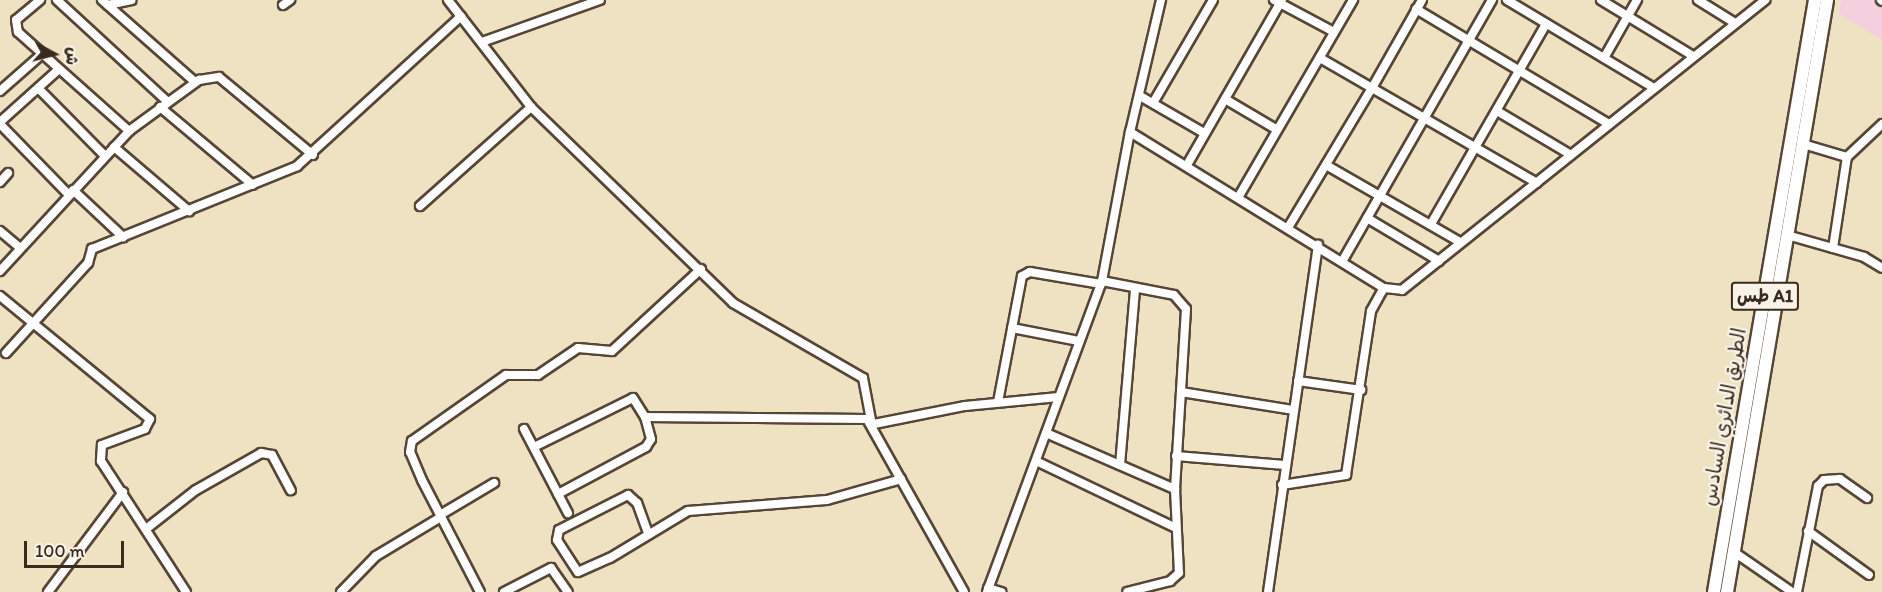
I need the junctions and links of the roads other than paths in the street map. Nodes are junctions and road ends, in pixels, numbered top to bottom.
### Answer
1 (40, 0) edge
2 (57, 0) edge
3 (131, 0) edge
4 (448, 0) edge
5 (599, 0) edge
6 (1161, 0) edge
7 (1212, 0) edge
8 (1353, 0) edge
9 (1422, 0) edge
10 (1492, 0) edge
11 (1507, 0) edge
12 (1601, 0) edge
13 (1637, 0) edge
14 (1698, 0) edge
15 (1765, 0) edge
16 (1815, 0) edge
17 (1827, 0) edge
18 (1279, 1) edge
19 (105, 2) edge
20 (1416, 9) junction
21 (461, 16) junction
22 (1628, 17) junction
23 (1735, 23) junction
24 (1546, 24) junction
25 (1334, 32) junction
26 (1468, 40) junction
27 (482, 42) junction
28 (42, 54) junction
29 (1693, 56) junction
30 (1320, 58) junction
31 (1604, 58) junction
32 (59, 69) junction
33 (1521, 70) junction
34 (195, 82) junction
35 (38, 88) junction
36 (1372, 88) junction
37 (1654, 88) junction
38 (0, 91) edge
39 (1140, 96) junction
40 (1225, 99) junction
41 (167, 101) junction
42 (1153, 103) junction
43 (160, 106) junction
44 (531, 107) junction
45 (1497, 111) junction
46 (1422, 118) junction
47 (0, 123) edge
48 (1609, 123) junction
49 (1882, 124) edge
50 (1276, 129) junction
51 (129, 131) junction
52 (1130, 132) junction
53 (1204, 133) junction
54 (1803, 144) junction
55 (114, 147) junction
56 (1476, 149) junction
57 (313, 155) junction
58 (1571, 155) junction
59 (105, 156) junction
60 (1846, 157) junction
61 (1187, 165) junction
62 (1326, 165) junction
63 (8, 173) dead end
64 (0, 182) edge
65 (1537, 183) junction
66 (253, 185) junction
67 (71, 193) junction
68 (1380, 194) junction
69 (1239, 196) junction
70 (420, 206) dead end
71 (189, 211) junction
72 (1367, 218) junction
73 (1431, 225) junction
74 (1289, 226) junction
75 (0, 231) edge
76 (1787, 235) junction
77 (123, 237) junction
78 (1460, 242) junction
79 (1318, 245) junction
80 (20, 248) junction
81 (1833, 248) junction
82 (1343, 260) junction
83 (1439, 261) junction
84 (1882, 268) edge
85 (701, 269) junction
86 (0, 271) edge
87 (1101, 283) junction
88 (1384, 288) junction
89 (1135, 291) junction
90 (0, 296) edge
91 (33, 323) junction
92 (1012, 328) junction
93 (1079, 341) junction
94 (6, 353) dead end
95 (1298, 381) junction
96 (1361, 390) junction
97 (1181, 392) junction
98 (1059, 397) junction
99 (998, 402) junction
100 (1293, 410) junction
101 (645, 417) junction
102 (872, 422) junction
103 (524, 429) dead end
104 (1046, 433) junction
105 (534, 447) junction
106 (1176, 456) junction
107 (1036, 460) junction
108 (1120, 465) junction
109 (1285, 465) junction
110 (1740, 475) junction
111 (901, 479) junction
112 (494, 483) dead end
113 (1282, 485) junction
114 (1175, 489) junction
115 (291, 490) dead end
116 (123, 492) junction
117 (558, 494) junction
118 (1868, 498) dead end
119 (568, 513) dead end
120 (440, 516) junction
121 (1176, 528) junction
122 (146, 529) junction
123 (1808, 531) junction
124 (648, 533) junction
125 (1734, 552) junction
126 (1869, 575) dead end
127 (988, 590) edge
128 (48, 592) edge
129 (186, 592) edge
130 (341, 592) edge
131 (480, 592) edge
132 (504, 592) edge
133 (568, 592) edge
134 (964, 592) edge
135 (1001, 592) edge
136 (1127, 592) edge
137 (1268, 592) edge
138 (1714, 592) edge
139 (1727, 592) edge
140 (1792, 592) edge
141 (1797, 592) edge

1 - 28 street
2 - 41 street
3 - 19 street
4 - 21 street
5 - 27 street
6 - 39 street
7 - 42 street
8 - 25 street
9 - 20 street
10 - 26 street
11 - 24 street
12 - 22 street
13 - 22 street
14 - 23 street
15 - 23 street
16 - 110 highway, الطريق الدائري السادس / طس A1
17 - 54 highway, الطريق الدائري السادس / طس A1
18 - 25 street
18 - 40 street
19 - 34 street
20 - 26 street
20 - 36 street
21 - 27 street
21 - 57 street
22 - 29 street
22 - 31 street
23 - 29 street
24 - 31 street
24 - 33 street
25 - 30 street
26 - 33 street
26 - 46 street
27 - 44 street
28 - 32 street
28 - 38 street
29 - 37 street
30 - 36 street
30 - 50 street
31 - 37 street
32 - 35 street
32 - 51 street
33 - 45 street
33 - 48 street
34 - 41 street
34 - 57 street
35 - 47 street
35 - 59 street
36 - 46 street
36 - 62 street
37 - 48 street
39 - 42 street
39 - 52 street
40 - 50 street
40 - 53 street
41 - 43 street
42 - 53 street
43 - 51 street
43 - 66 street
44 - 70 street
44 - 85 street
45 - 56 street
45 - 58 street
46 - 56 street
46 - 68 street
47 - 67 street
48 - 58 street
49 - 60 street
50 - 69 street
51 - 55 street
52 - 61 street
52 - 87 street
53 - 61 street
54 - 60 street
54 - 76 highway, الطريق الدائري السادس / طس A1
55 - 59 street
55 - 71 street
56 - 65 street
56 - 73 street
57 - 66 street
58 - 65 street
59 - 67 street
60 - 81 street
61 - 69 street
62 - 68 street
62 - 74 street
63 - 64 street
65 - 78 street
66 - 71 street
67 - 77 street
67 - 80 street
68 - 72 street
68 - 73 street
69 - 74 street
71 - 77 street
72 - 82 street
72 - 83 street
73 - 78 street
74 - 79 street
75 - 80 street
76 - 81 street
76 - 110 highway, الطريق الدائري السادس / طس A1
77 - 91 street
78 - 83 street
79 - 82 street
79 - 95 street
80 - 86 street
81 - 84 street
82 - 88 street
83 - 88 street
85 - 102 street
85 - 120 street
87 - 89 street
87 - 92 street
87 - 93 street
88 - 96 street
89 - 97 street
89 - 108 street
90 - 91 street
91 - 94 street
91 - 116 street
92 - 93 street
92 - 99 street
93 - 98 street
95 - 96 street
95 - 100 street
96 - 113 street
97 - 100 street
97 - 106 street
98 - 99 street
98 - 104 street
99 - 102 street
100 - 109 street
101 - 102 street
101 - 105 street
101 - 117 street
102 - 111 street
103 - 105 street
104 - 107 street
104 - 108 street
105 - 117 street
106 - 109 street
106 - 114 street
107 - 121 street
107 - 127 street
108 - 114 street
109 - 113 street
110 - 125 highway, الطريق الدائري السادس / طس A1
110 - 138 highway, الطريق الدائري السادس / طس A1
111 - 124 street
111 - 134 street
112 - 120 street
113 - 137 street
114 - 121 street
115 - 122 street
116 - 122 street
116 - 128 street
117 - 119 street
118 - 123 street
120 - 130 street
120 - 131 street
121 - 136 street
122 - 129 street
123 - 126 street
123 - 141 street
124 - 124 street
125 - 139 highway, الطريق الدائري السادس / طس A1
125 - 140 street
127 - 135 street
132 - 133 street

